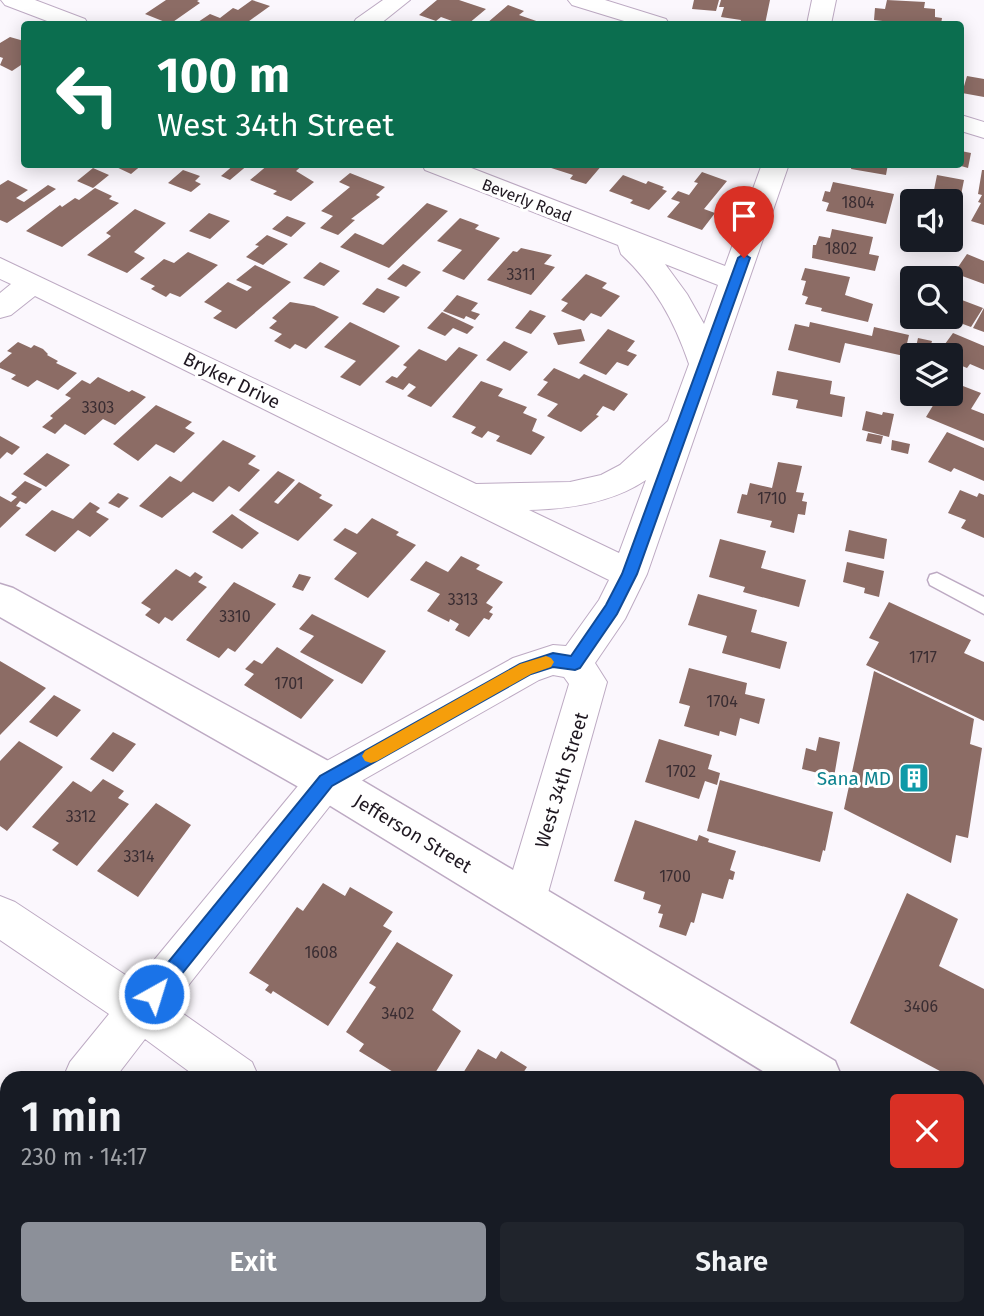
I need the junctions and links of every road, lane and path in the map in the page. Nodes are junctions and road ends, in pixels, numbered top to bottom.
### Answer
1 (13, 0) edge
2 (398, 0) edge
3 (580, 0) edge
4 (824, 0) edge
5 (68, 21) edge
6 (369, 21) edge
7 (647, 21) edge
8 (820, 21) edge
9 (964, 124) edge
10 (984, 130) edge
11 (445, 168) edge
12 (775, 168) edge
13 (619, 236) junction
14 (0, 267) edge
15 (736, 281) junction
16 (32, 283) junction
17 (0, 308) edge
18 (705, 366) junction
19 (686, 418) junction
20 (463, 493) junction
21 (629, 574) junction
22 (937, 580) dead end
23 (0, 599) edge
24 (984, 606) edge
25 (575, 663) junction
26 (326, 781) junction
27 (525, 900) junction
28 (0, 916) edge
29 (141, 1010) junction
30 (92, 1071) edge
31 (226, 1071) edge
32 (806, 1071) edge

1 - 5 street
2 - 6 street
3 - 7 street
4 - 8 street
9 - 10 street
11 - 13 street, Beverly Road
12 - 15 street
13 - 15 street, Beverly Road
13 - 18 street, Beverly Road
14 - 16 street, Bryker Drive
15 - 18 street
16 - 17 street
16 - 20 street, Bryker Drive
18 - 19 street
19 - 20 street, Bryker Drive
19 - 21 street
20 - 21 street, Bryker Drive
21 - 25 street
22 - 24 lane
23 - 26 street, Jefferson Street
25 - 26 street
25 - 27 street, West 34th Street
26 - 27 street, Jefferson Street
26 - 29 street
27 - 32 street, Jefferson Street
28 - 29 street
29 - 30 street
29 - 31 street

